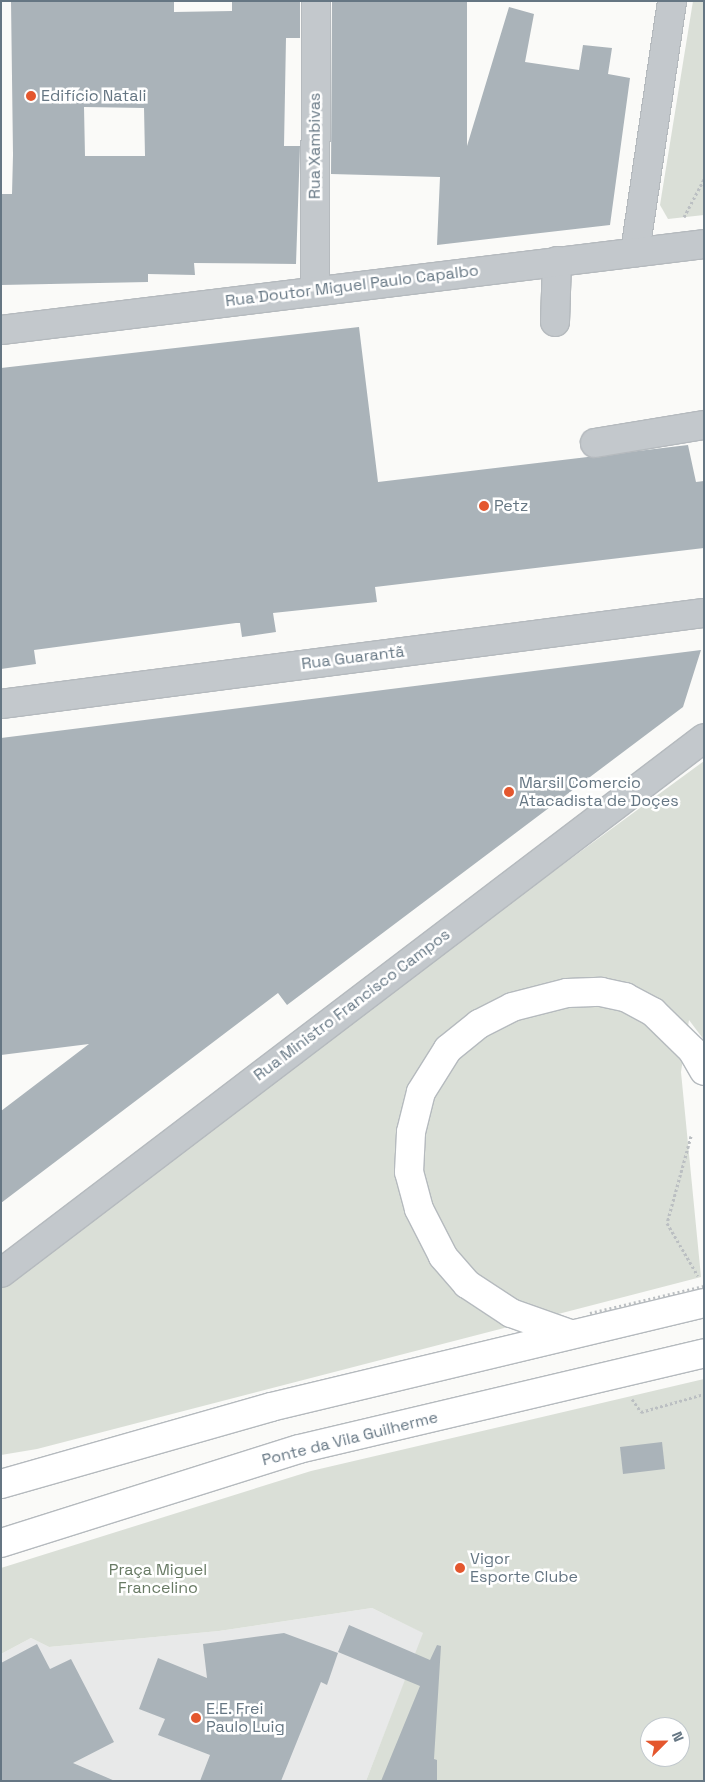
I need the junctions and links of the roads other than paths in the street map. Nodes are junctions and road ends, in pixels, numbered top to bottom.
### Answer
1 (316, 1) edge
2 (672, 1) edge
3 (704, 244) edge
4 (635, 252) junction
5 (557, 261) junction
6 (315, 290) junction
7 (555, 322) dead end
8 (1, 330) edge
9 (704, 425) edge
10 (596, 444) dead end
11 (703, 615) edge
12 (1, 704) edge
13 (704, 738) edge
14 (704, 1070) edge
15 (1, 1273) edge
16 (704, 1303) edge
17 (570, 1334) junction
18 (704, 1353) edge
19 (1, 1484) edge
20 (1, 1543) edge

1 - 6 street, Rua Xambivas
2 - 4 street
3 - 4 street, Rua Doutor Miguel Paulo Capalbo
4 - 5 street, Rua Doutor Miguel Paulo Capalbo
5 - 6 street, Rua Doutor Miguel Paulo Capalbo
5 - 7 street
6 - 8 street, Rua Doutor Miguel Paulo Capalbo
9 - 10 street
11 - 12 street, Rua Guarantã
13 - 15 street, Rua Ministro Francisco Campos
14 - 17 main road
16 - 17 main road
17 - 19 main road
18 - 20 main road, Ponte da Vila Guilherme

